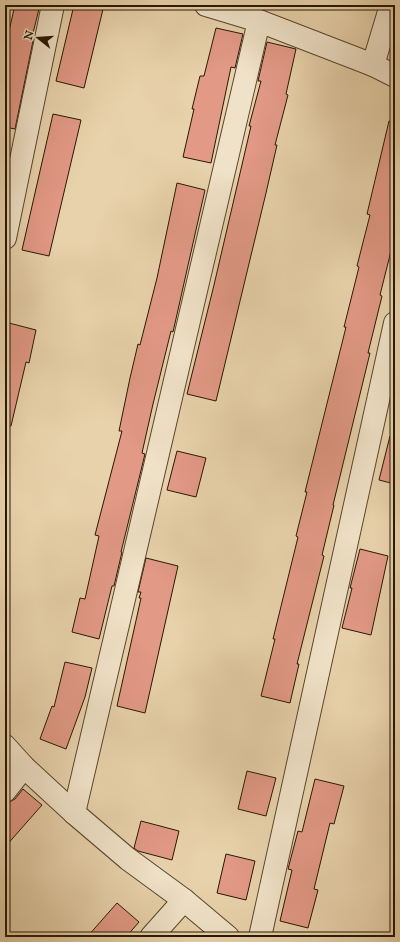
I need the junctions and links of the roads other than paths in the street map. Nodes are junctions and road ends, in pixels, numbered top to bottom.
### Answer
1 (53, 5) edge
2 (206, 5) edge
3 (391, 5) edge
4 (259, 21) junction
5 (373, 65) junction
6 (395, 76) edge
7 (5, 238) edge
8 (395, 323) edge
9 (5, 746) edge
10 (24, 767) junction
11 (5, 791) edge
12 (74, 813) junction
13 (184, 900) junction
14 (151, 937) edge
15 (228, 937) edge
16 (260, 937) edge

1 - 7 street
2 - 4 street
3 - 5 street
4 - 5 street
4 - 12 street
5 - 6 street
8 - 16 street
9 - 10 street
10 - 11 street
10 - 12 street
12 - 13 street
13 - 14 street
13 - 15 street

